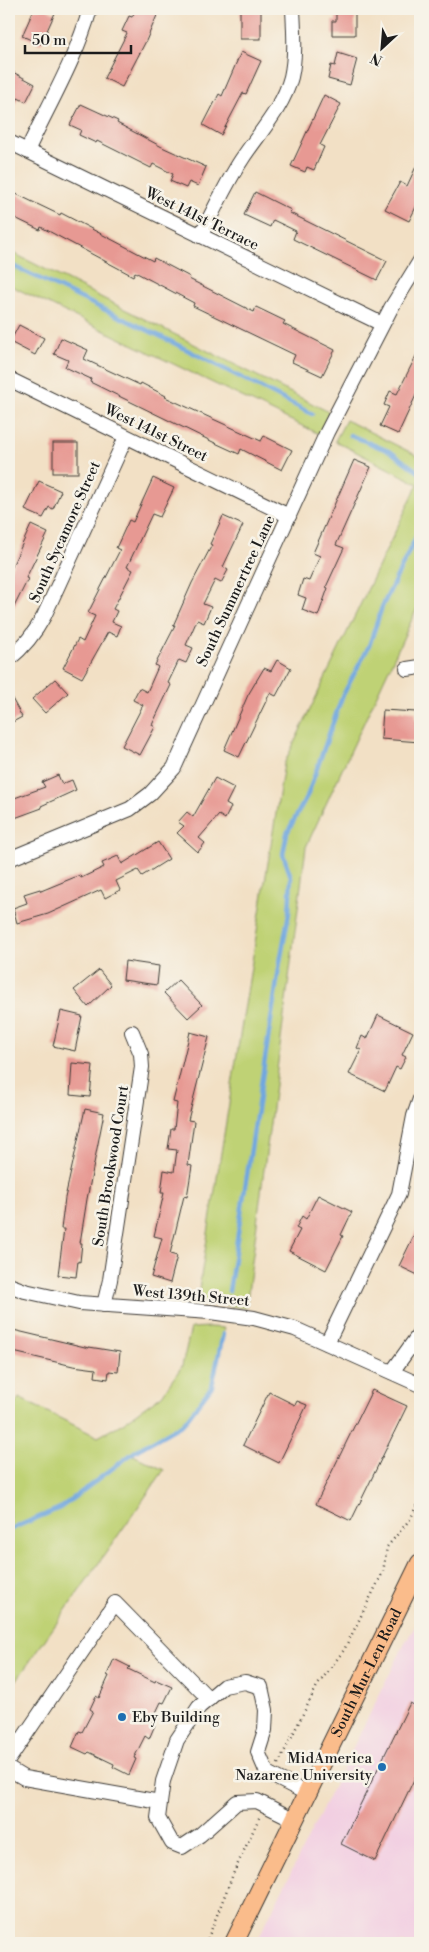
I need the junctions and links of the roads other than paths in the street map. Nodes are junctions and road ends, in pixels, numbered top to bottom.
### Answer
1 (90, 9) edge
2 (292, 9) edge
3 (9, 142) edge
4 (27, 151) junction
5 (200, 236) junction
6 (420, 261) edge
7 (382, 324) junction
8 (9, 379) edge
9 (126, 437) junction
10 (288, 516) junction
11 (9, 659) edge
12 (9, 859) edge
13 (132, 1032) dead end
14 (420, 1099) edge
15 (417, 1118) edge
16 (9, 1285) edge
17 (104, 1306) junction
18 (420, 1333) edge
19 (327, 1343) junction
20 (392, 1372) junction
21 (420, 1384) edge
22 (420, 1563) edge
23 (209, 1699) junction
24 (9, 1759) edge
25 (9, 1769) edge
26 (308, 1794) junction
27 (160, 1802) junction
28 (295, 1820) junction
29 (234, 1943) edge

1 - 4 street
2 - 5 street
3 - 4 street, West 141st Terrace
4 - 5 street, West 141st Terrace
5 - 7 street, West 141st Terrace
6 - 7 street, South Summertree Lane
7 - 10 street, South Summertree Lane
8 - 9 street, West 141st Street
9 - 10 street, West 141st Street
9 - 11 street, South Sycamore Street
10 - 12 street, South Summertree Lane
13 - 17 street, South Brookwood Court
14 - 15 street
15 - 19 street
16 - 17 street, West 139th Street
17 - 19 street, West 139th Street
18 - 20 street
19 - 20 street, West 139th Street
20 - 21 street, West 139th Street
22 - 26 main road, South Mur-Len Road
23 - 24 street
23 - 26 street
23 - 27 street
25 - 27 street
26 - 28 main road, South Mur-Len Road
27 - 28 street
28 - 29 main road, South Mur-Len Road

